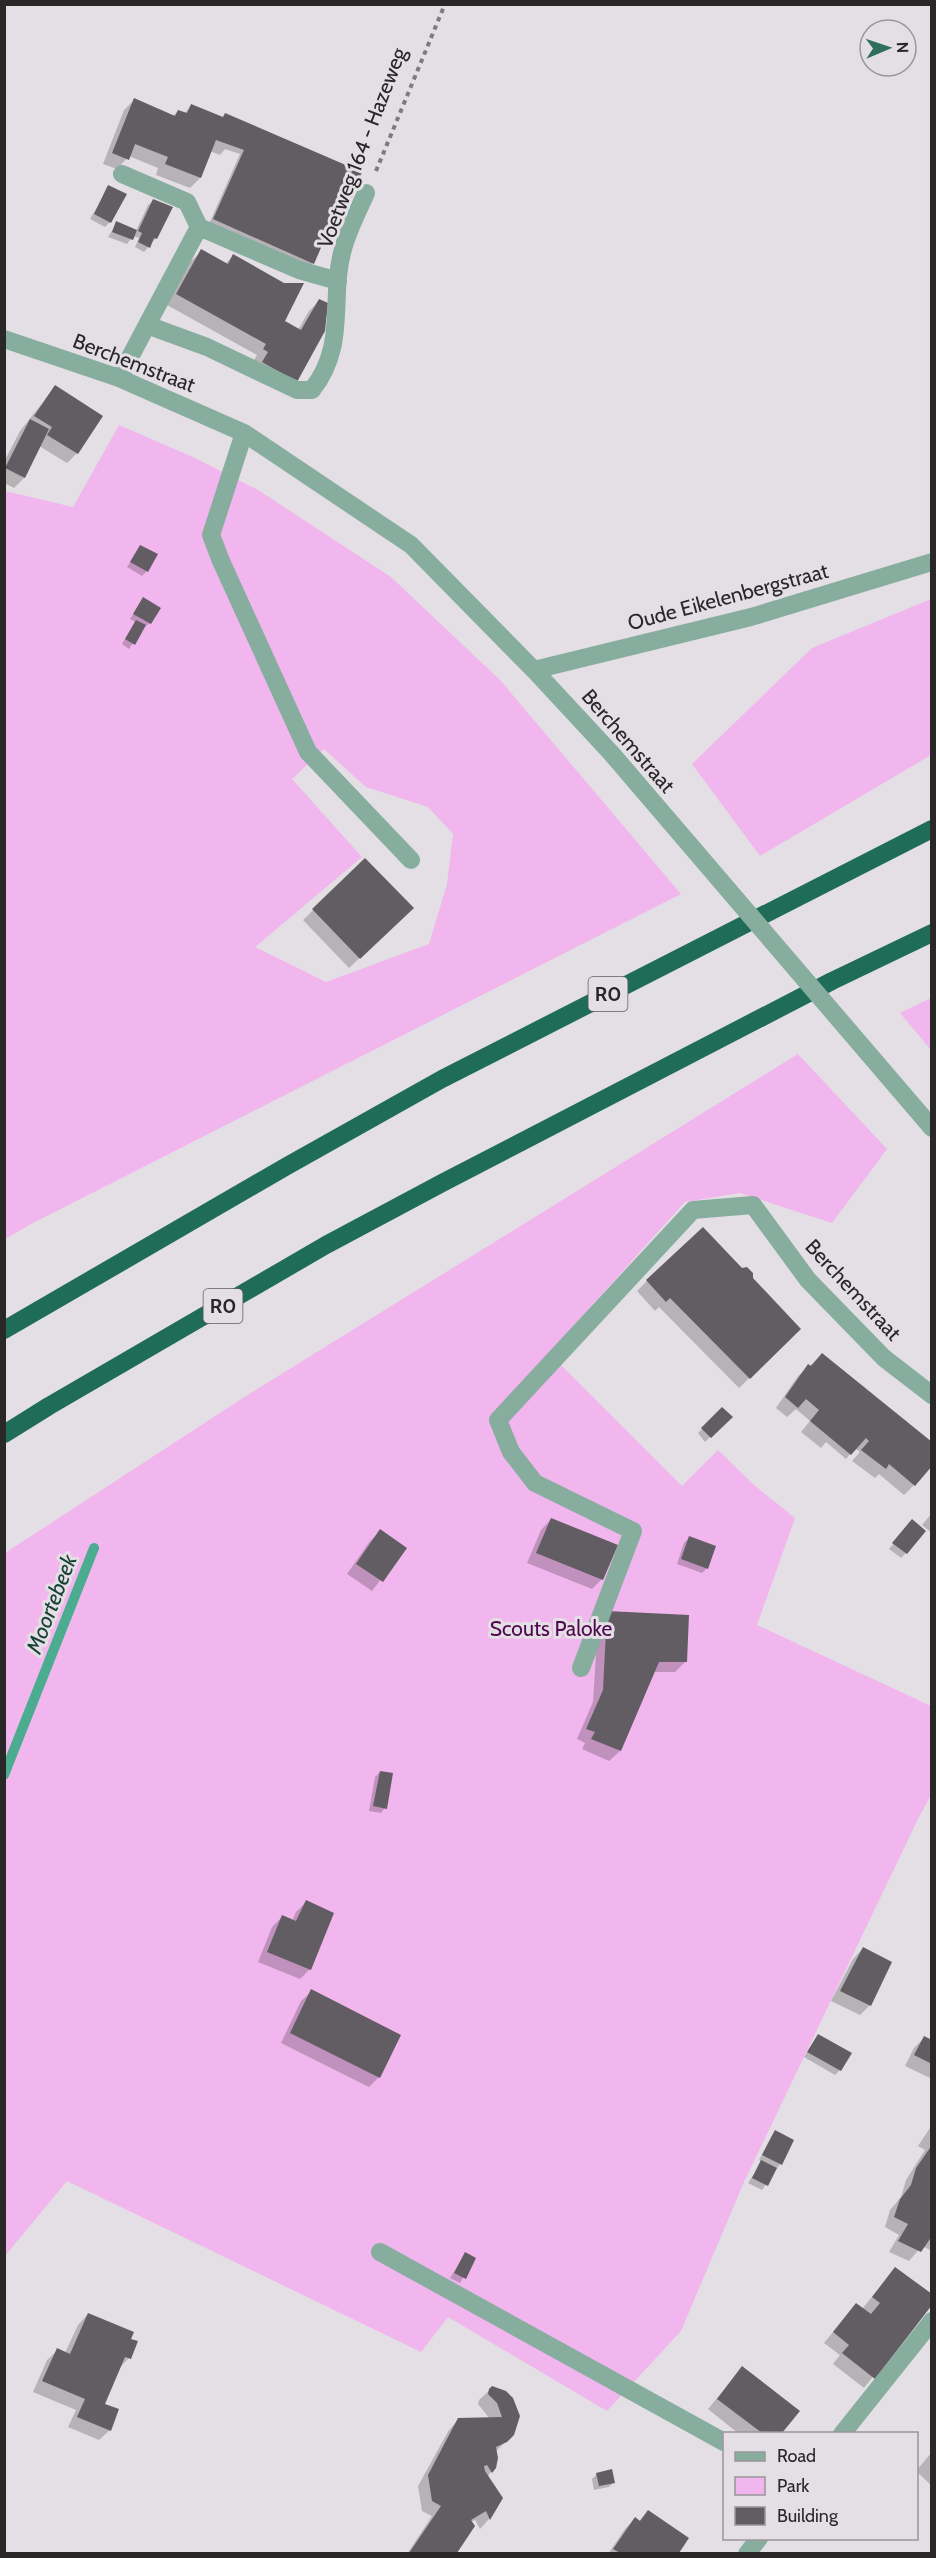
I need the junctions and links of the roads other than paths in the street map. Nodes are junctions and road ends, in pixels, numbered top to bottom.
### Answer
1 (122, 174) dead end
2 (366, 193) road end
3 (199, 227) junction
4 (338, 282) junction
5 (147, 325) junction
6 (4, 339) edge
7 (119, 378) junction
8 (244, 434) junction
9 (932, 562) edge
10 (534, 670) junction
11 (932, 829) edge
12 (411, 860) dead end
13 (932, 933) edge
14 (932, 1128) edge
15 (4, 1330) edge
16 (932, 1395) edge
17 (4, 1434) edge
18 (581, 1668) dead end
19 (380, 2252) dead end
20 (932, 2321) edge
21 (843, 2432) edge
22 (723, 2441) edge
23 (757, 2540) edge
24 (747, 2553) edge

1 - 3 street
2 - 4 street, Voetweg 164 - Hazeweg
3 - 4 street
3 - 5 street
4 - 5 street, Voetweg 164 - Hazeweg
5 - 7 street
6 - 7 street, Berchemstraat
7 - 8 street, Berchemstraat
8 - 10 street, Berchemstraat
8 - 12 street
9 - 10 street, Oude Eikelenbergstraat
10 - 14 street, Berchemstraat, bridge
11 - 15 highway, R0
13 - 17 highway, R0
16 - 18 street, Berchemstraat
19 - 22 street
20 - 21 street
23 - 24 street

